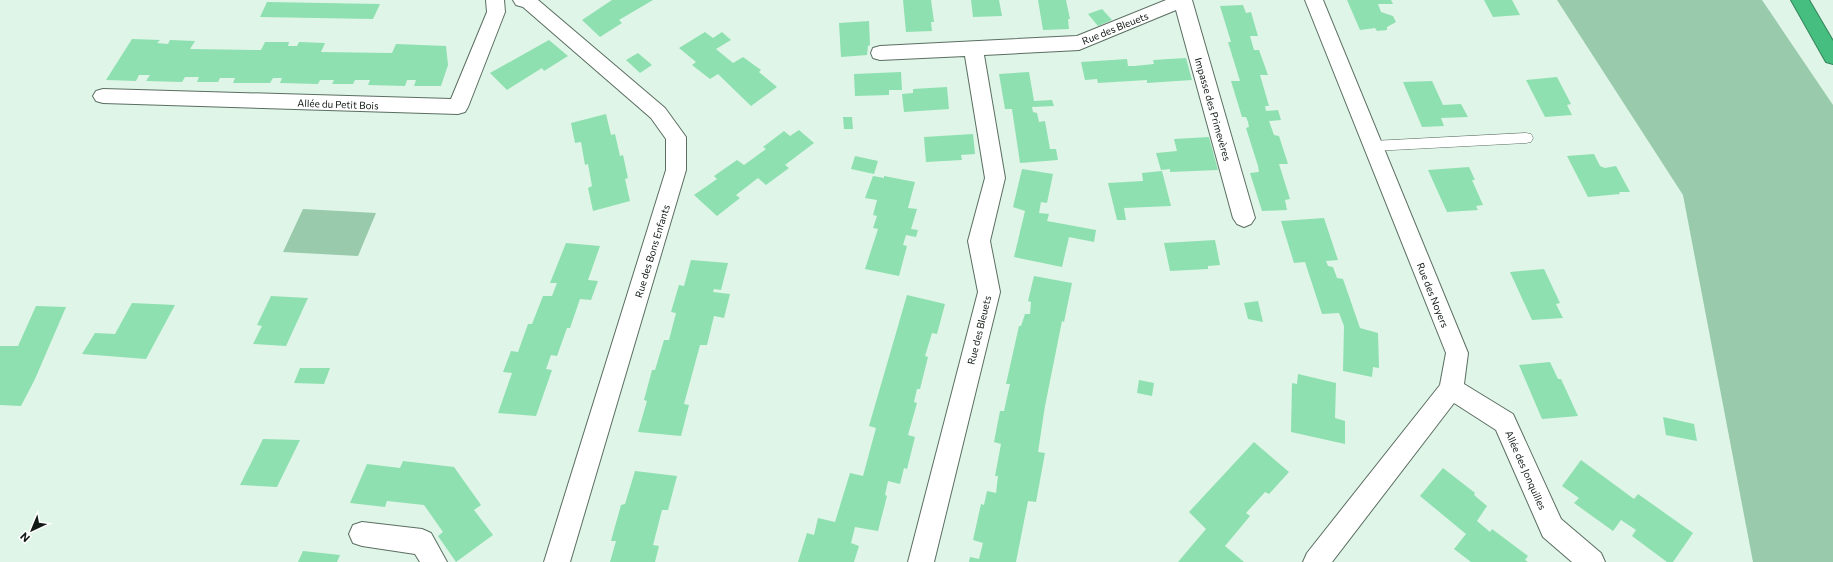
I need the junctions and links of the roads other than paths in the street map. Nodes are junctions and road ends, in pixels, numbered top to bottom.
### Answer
1 (496, 0) edge
2 (522, 0) edge
3 (1182, 0) edge
4 (1314, 0) edge
5 (1800, 0) edge
6 (973, 48) junction
7 (880, 53) dead end
8 (1833, 57) edge
9 (103, 96) dead end
10 (1526, 138) dead end
11 (1373, 146) junction
12 (1244, 218) dead end
13 (1450, 389) junction
14 (362, 534) dead end
15 (434, 562) edge
16 (557, 562) edge
17 (921, 562) edge
18 (1316, 562) edge
19 (1592, 562) edge

1 - 9 street, Allée du Petit Bois
2 - 16 street, Rue des Bons Enfants
3 - 6 street, Rue des Bleuets
3 - 12 street, Impasse des Primevères
4 - 11 street, Rue des Noyers
5 - 8 highway
6 - 7 street, Rue des Bleuets
6 - 17 street, Rue des Bleuets
10 - 11 lane
11 - 13 street, Rue des Noyers
13 - 18 street, Rue des Noyers
13 - 19 street, Allée des Jonquilles
14 - 15 street

